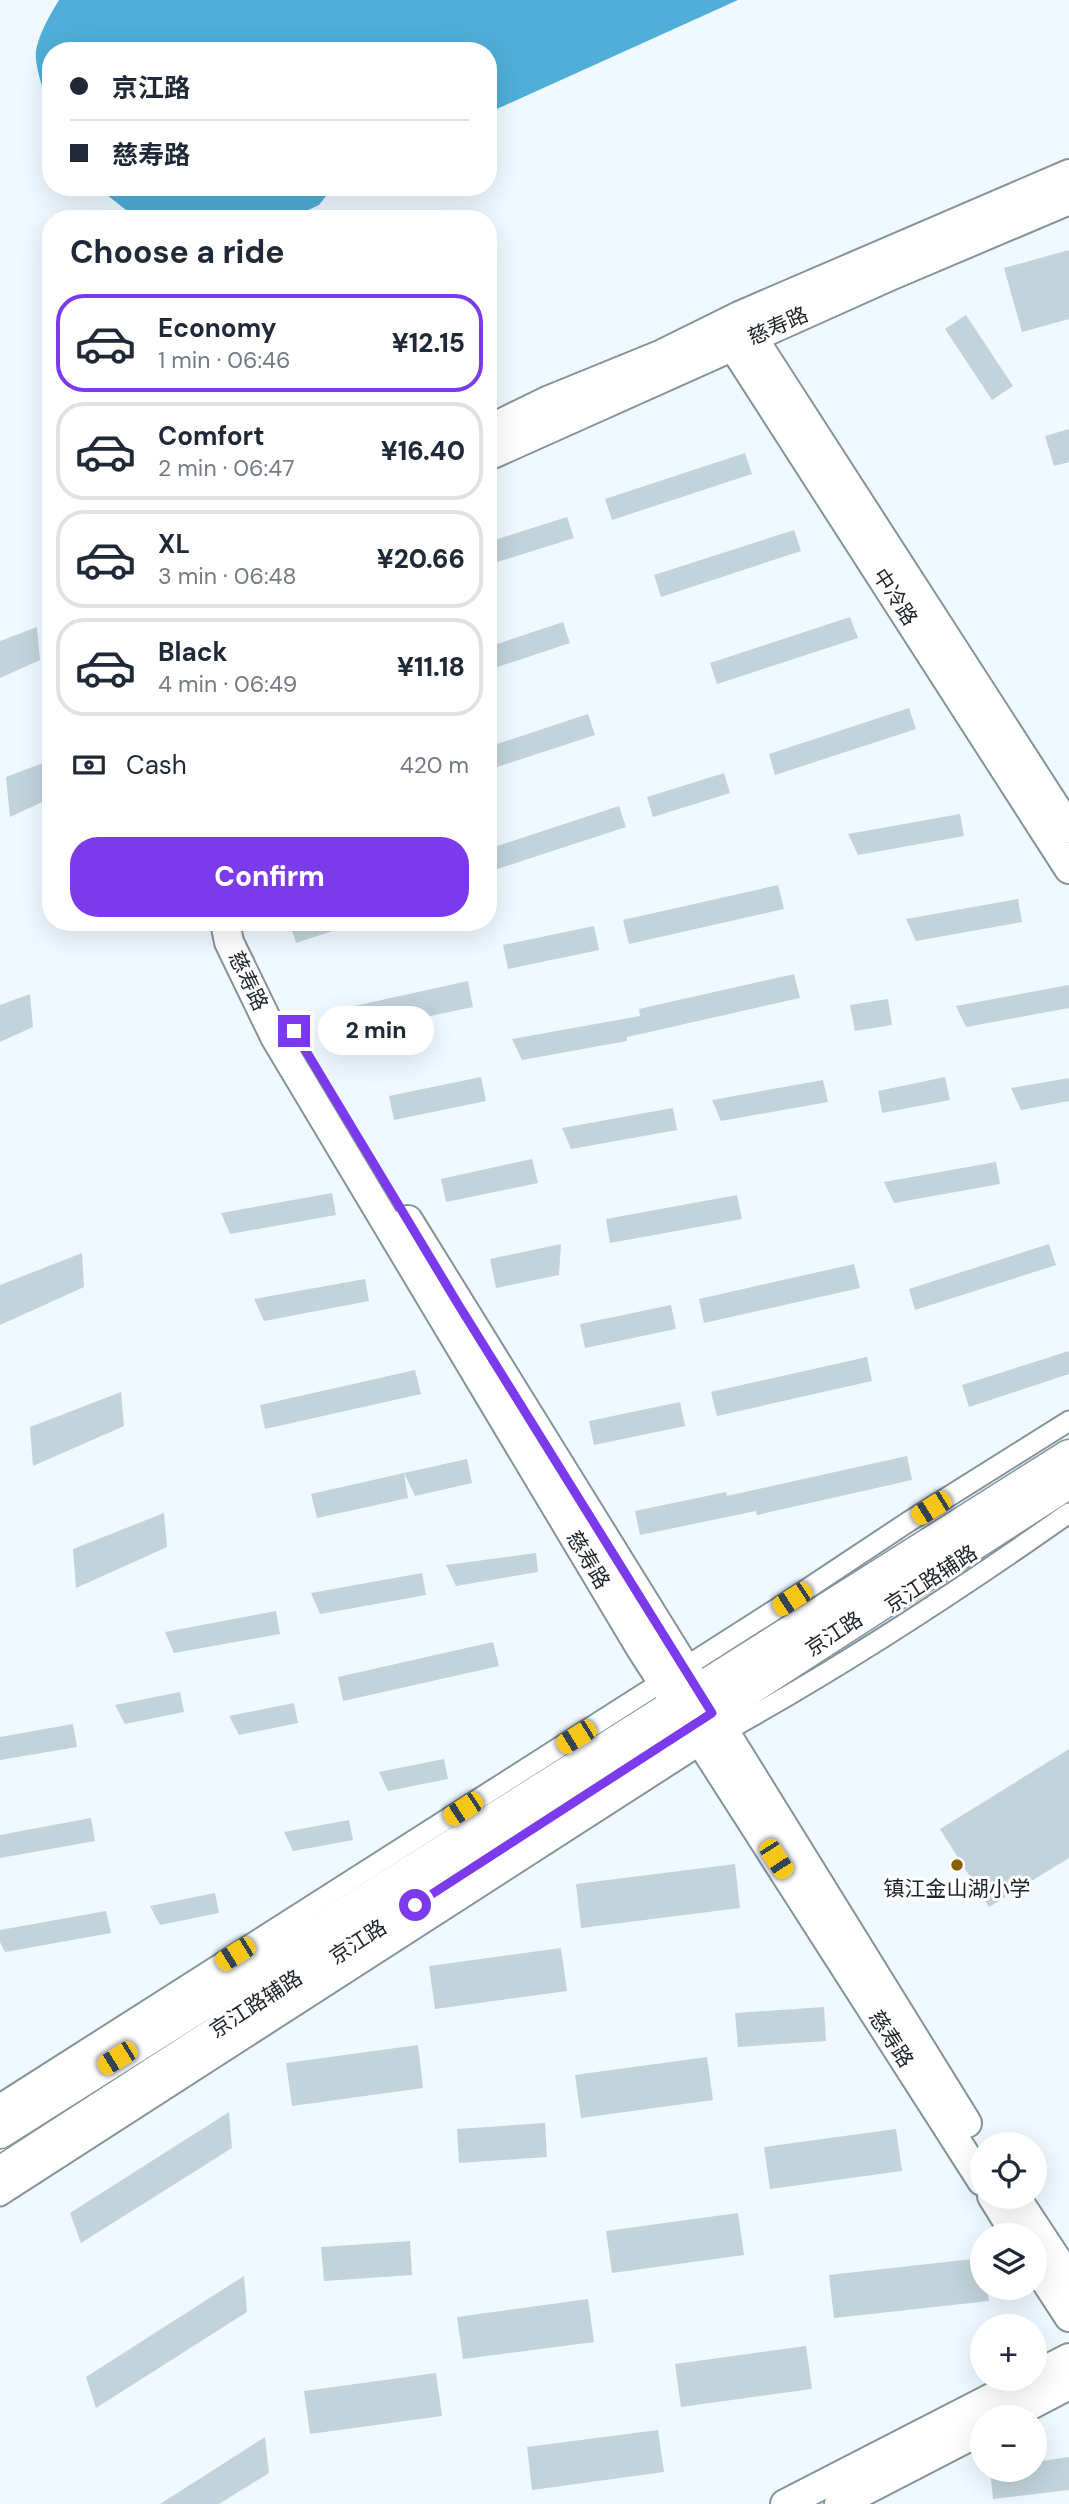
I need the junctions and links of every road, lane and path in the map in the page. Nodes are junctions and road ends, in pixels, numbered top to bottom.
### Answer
1 (1069, 174) edge
2 (1069, 200) edge
3 (736, 331) junction
4 (497, 426) edge
5 (497, 451) edge
6 (1069, 828) edge
7 (1069, 869) edge
8 (227, 931) edge
9 (247, 931) edge
10 (1069, 1421) edge
11 (1069, 1457) edge
12 (1069, 1482) edge
13 (1069, 1513) edge
14 (694, 1708) junction
15 (0, 2104) edge
16 (0, 2132) edge
17 (973, 2132) edge
18 (970, 2161) edge
19 (0, 2173) edge
20 (0, 2196) edge
21 (1024, 2209) edge
22 (1069, 2278) edge
23 (1047, 2283) edge
24 (1069, 2317) edge
25 (1069, 2358) edge
26 (1047, 2369) edge
27 (1069, 2385) edge
28 (1005, 2391) edge
29 (1031, 2405) edge
30 (970, 2436) edge
31 (785, 2504) edge
32 (839, 2504) edge

1 - 3 street, 慈寿路
2 - 3 street, 慈寿路
3 - 4 street, 慈寿路
3 - 5 street, 慈寿路
3 - 6 street, 中冷路
3 - 7 street, 中冷路
8 - 14 street, 慈寿路
9 - 14 street, 慈寿路
10 - 14 street, 京江路辅路
11 - 14 main road, 京江路
12 - 14 main road, 京江路
13 - 14 street, 京江路辅路
14 - 15 street, 京江路辅路
14 - 16 main road, 京江路
14 - 17 street, 慈寿路
14 - 18 street, 慈寿路
14 - 19 main road, 京江路
14 - 20 street, 京江路辅路
21 - 22 street
23 - 24 street
25 - 26 street
27 - 29 street
28 - 31 street
30 - 32 street

